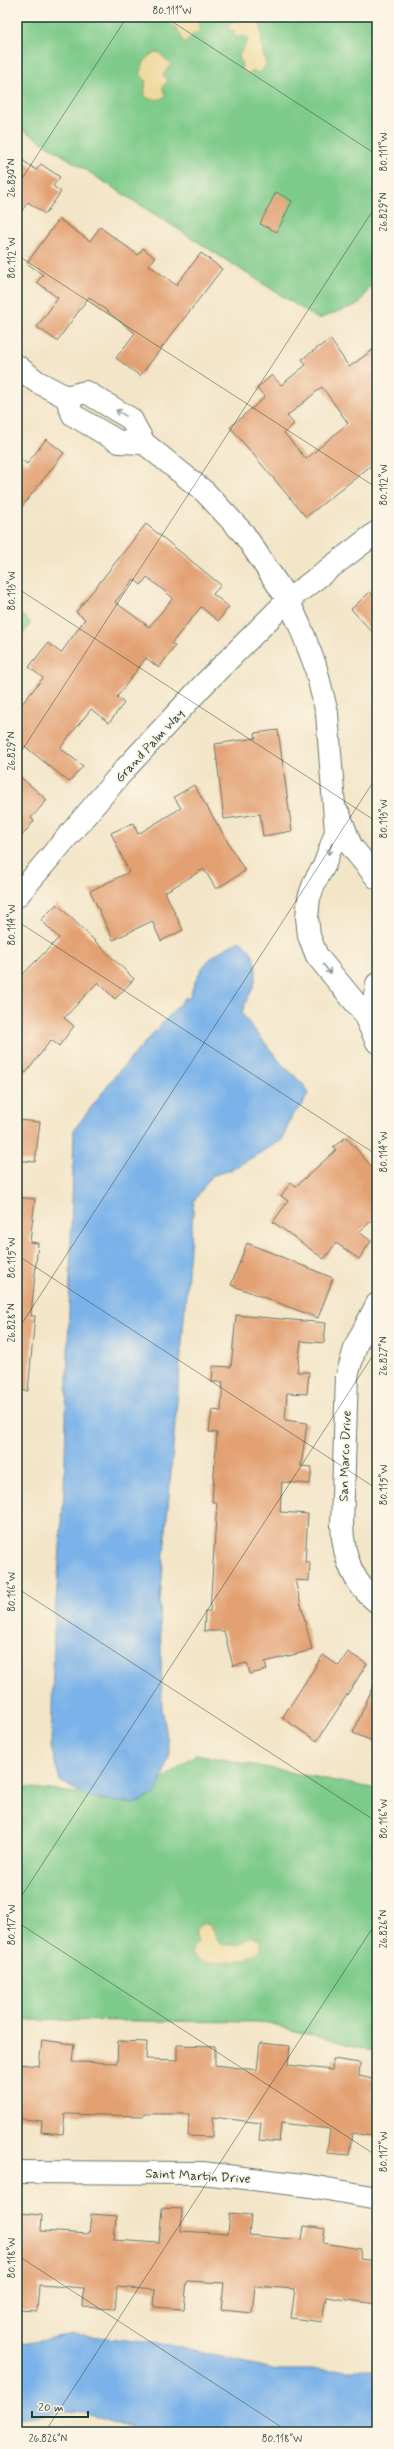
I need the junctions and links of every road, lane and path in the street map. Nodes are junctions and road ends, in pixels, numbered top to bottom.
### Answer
1 (17, 366) edge
2 (377, 532) edge
3 (288, 600) junction
4 (334, 797) junction
5 (377, 878) edge
6 (17, 896) edge
7 (377, 984) edge
8 (375, 1036) edge
9 (377, 1304) edge
10 (377, 1602) edge
11 (17, 2172) edge
12 (377, 2198) edge

1 - 3 street
2 - 3 street, Grand Palm Way
3 - 4 street
3 - 6 street, Grand Palm Way
4 - 5 street
4 -> 8 street
7 - 8 street
9 - 10 street, San Marco Drive
11 - 12 street, Saint Martin Drive

